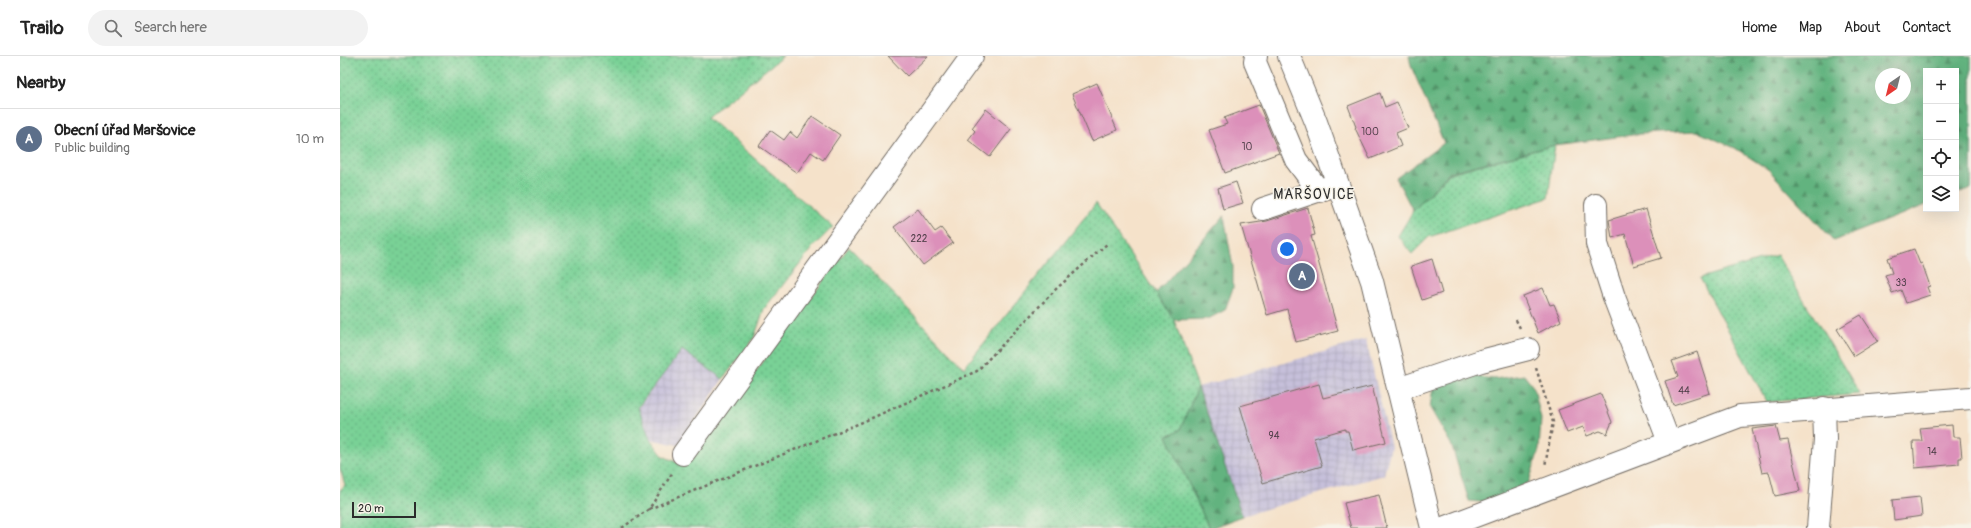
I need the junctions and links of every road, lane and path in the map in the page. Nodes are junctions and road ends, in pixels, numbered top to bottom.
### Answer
1 (972, 56) edge
2 (1256, 56) edge
3 (1289, 56) edge
4 (1329, 187) junction
5 (1596, 205) dead end
6 (1263, 208) dead end
7 (1108, 243) dead end
8 (1516, 320) dead end
9 (1528, 349) junction
10 (1398, 389) junction
11 (1971, 398) edge
12 (1824, 408) junction
13 (1670, 442) junction
14 (683, 454) joint
15 (1532, 493) junction
16 (649, 509) junction
17 (622, 528) edge
18 (1432, 528) edge
19 (1443, 528) edge
20 (1818, 528) edge

1 - 14 street
2 - 4 street
3 - 4 street
4 - 6 street
4 - 10 street
5 - 13 street
7 - 16 path
8 - 9 path
9 - 10 street
9 - 15 path
10 - 18 street
11 - 12 street
12 - 13 street
12 - 20 street
13 - 15 street
14 - 16 path
15 - 19 street
16 - 17 path

